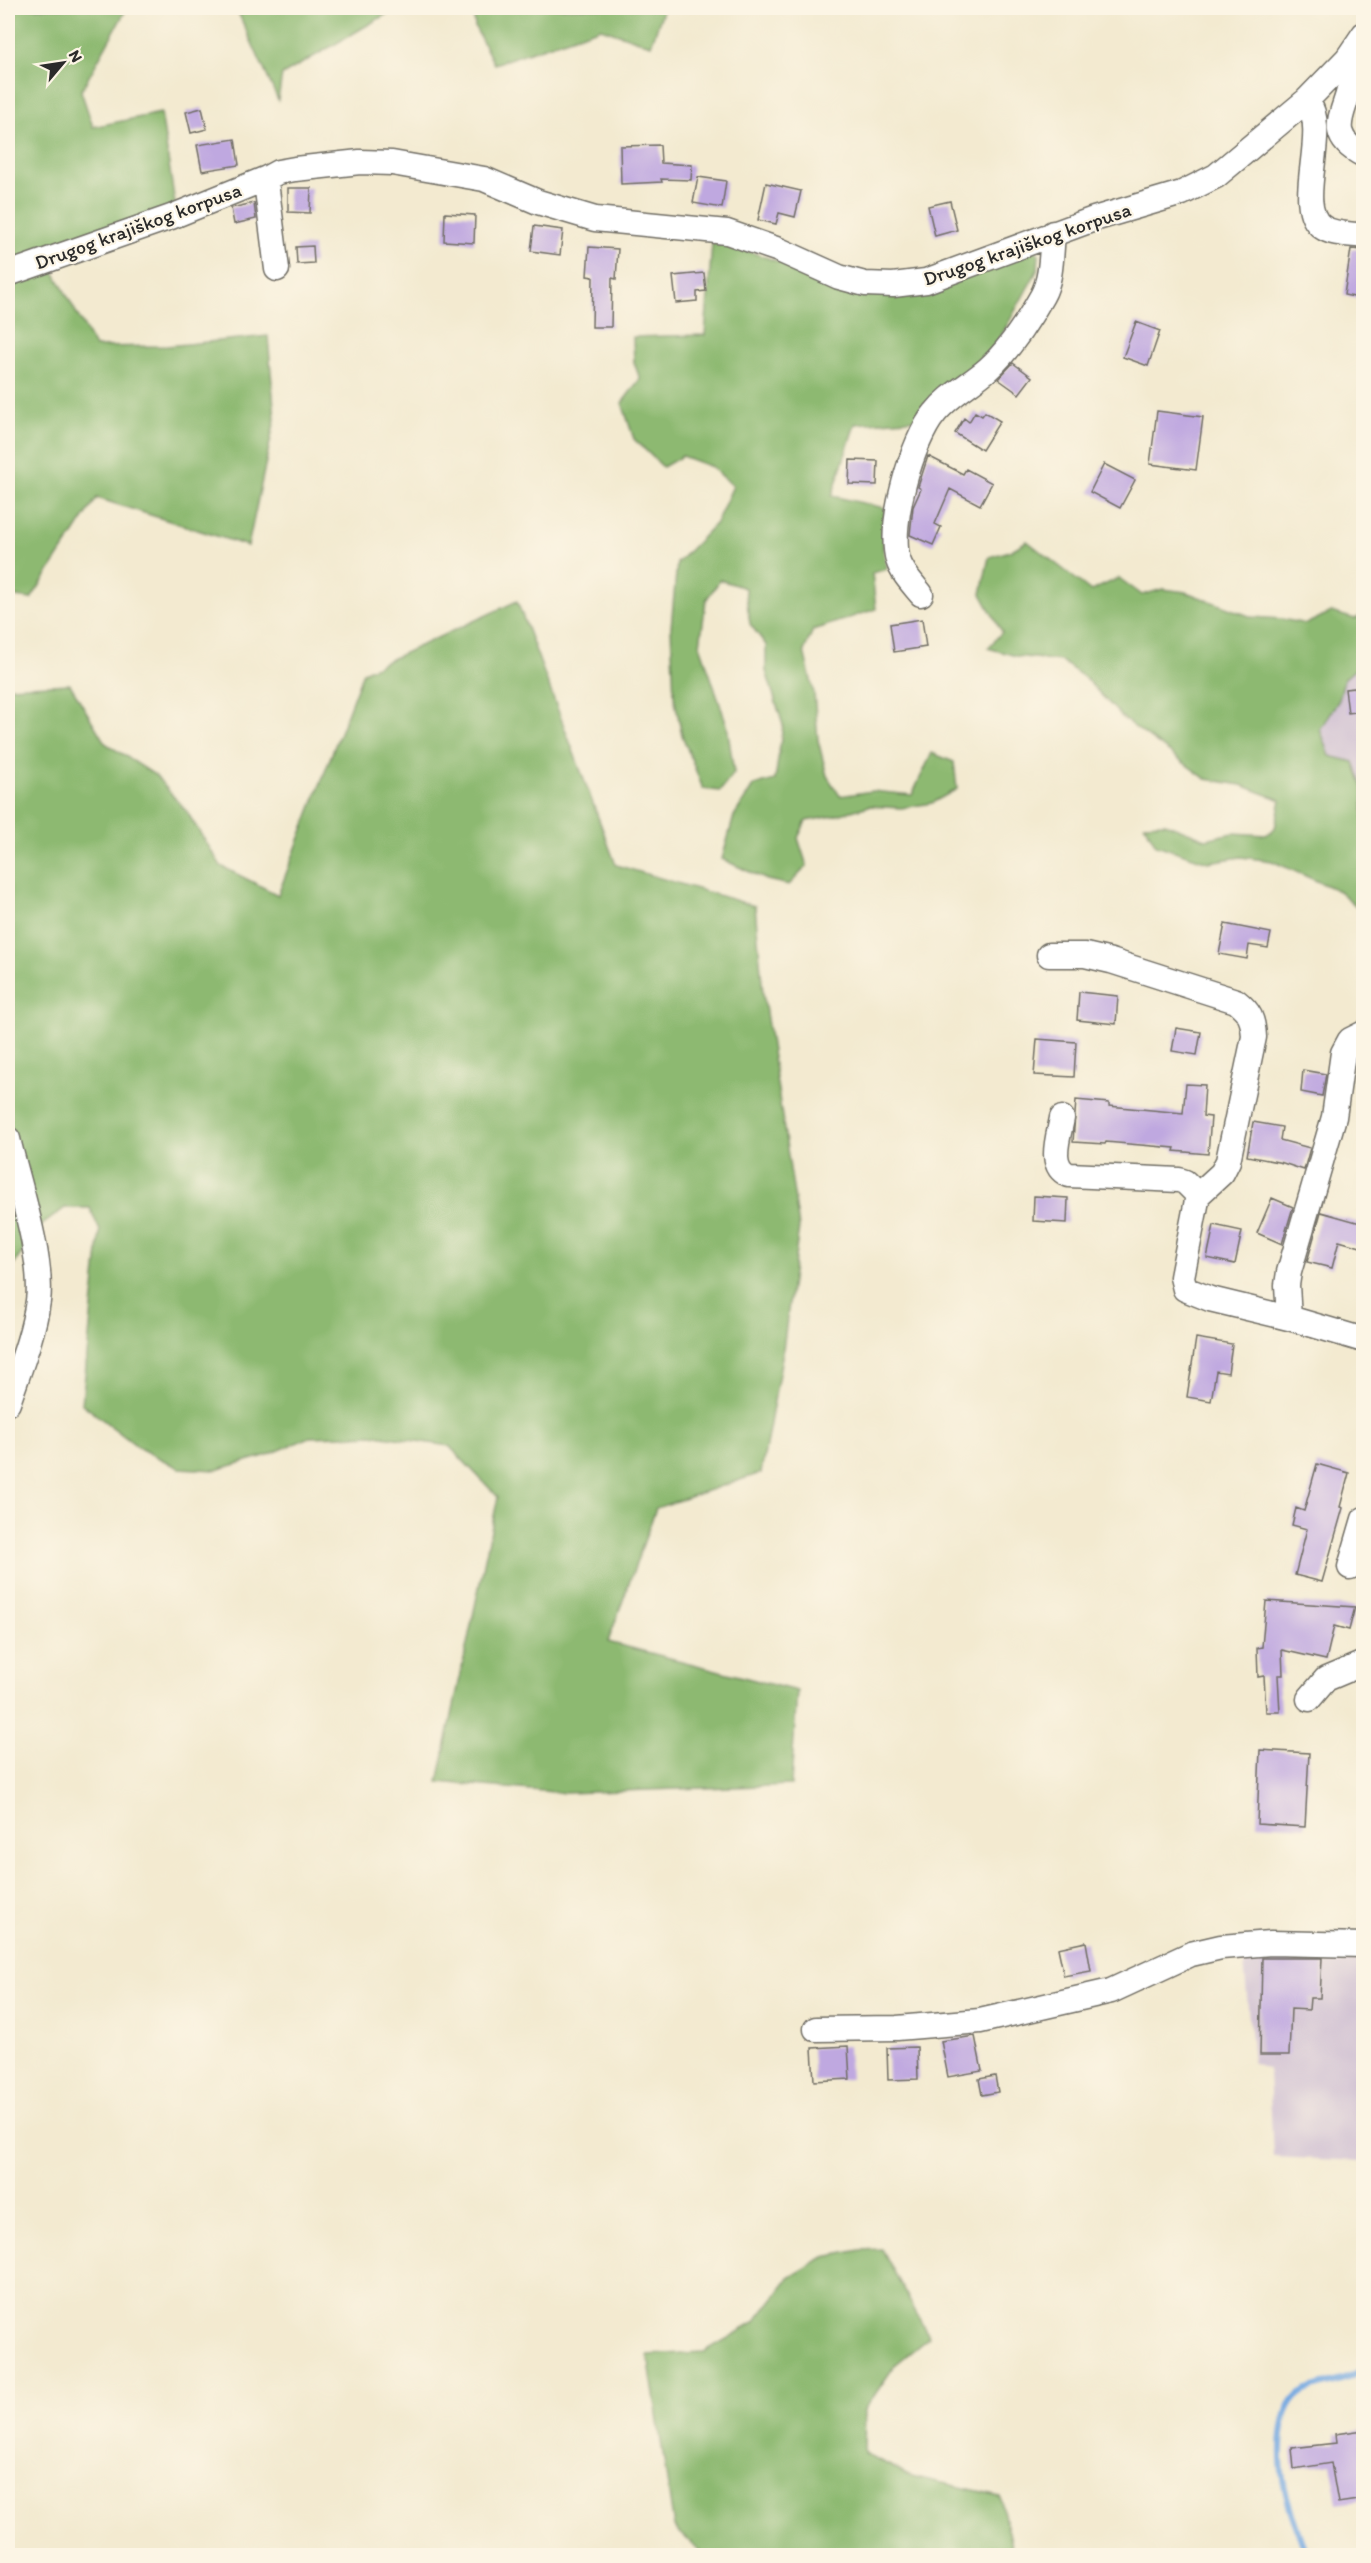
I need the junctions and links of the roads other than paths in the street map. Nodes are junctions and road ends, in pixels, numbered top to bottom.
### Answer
1 (1364, 34) edge
2 (1347, 59) junction
3 (1307, 100) junction
4 (1364, 155) edge
5 (267, 178) junction
6 (1053, 233) junction
7 (1364, 236) edge
8 (277, 269) dead end
9 (8, 274) edge
10 (921, 594) dead end
11 (1049, 955) dead end
12 (1364, 1032) edge
13 (1062, 1118) dead end
14 (8, 1138) edge
15 (1198, 1195) junction
16 (1289, 1318) junction
17 (1364, 1340) edge
18 (8, 1403) edge
19 (1364, 1518) edge
20 (1350, 1567) dead end
21 (1364, 1663) edge
22 (1309, 1699) dead end
23 (1364, 1945) edge
24 (816, 2029) dead end

1 - 2 street, Drugog krajiškog korpusa
2 - 3 street, Drugog krajiškog korpusa
2 - 4 street
3 - 6 street, Drugog krajiškog korpusa
3 - 7 street
5 - 6 street, Drugog krajiškog korpusa
5 - 8 street, Drugog krajiškog korpusa
5 - 9 street, Drugog krajiškog korpusa
6 - 10 street
11 - 15 street
12 - 16 street
13 - 15 street
14 - 18 street
15 - 16 street
16 - 17 street
19 - 20 street
21 - 22 street
23 - 24 street

